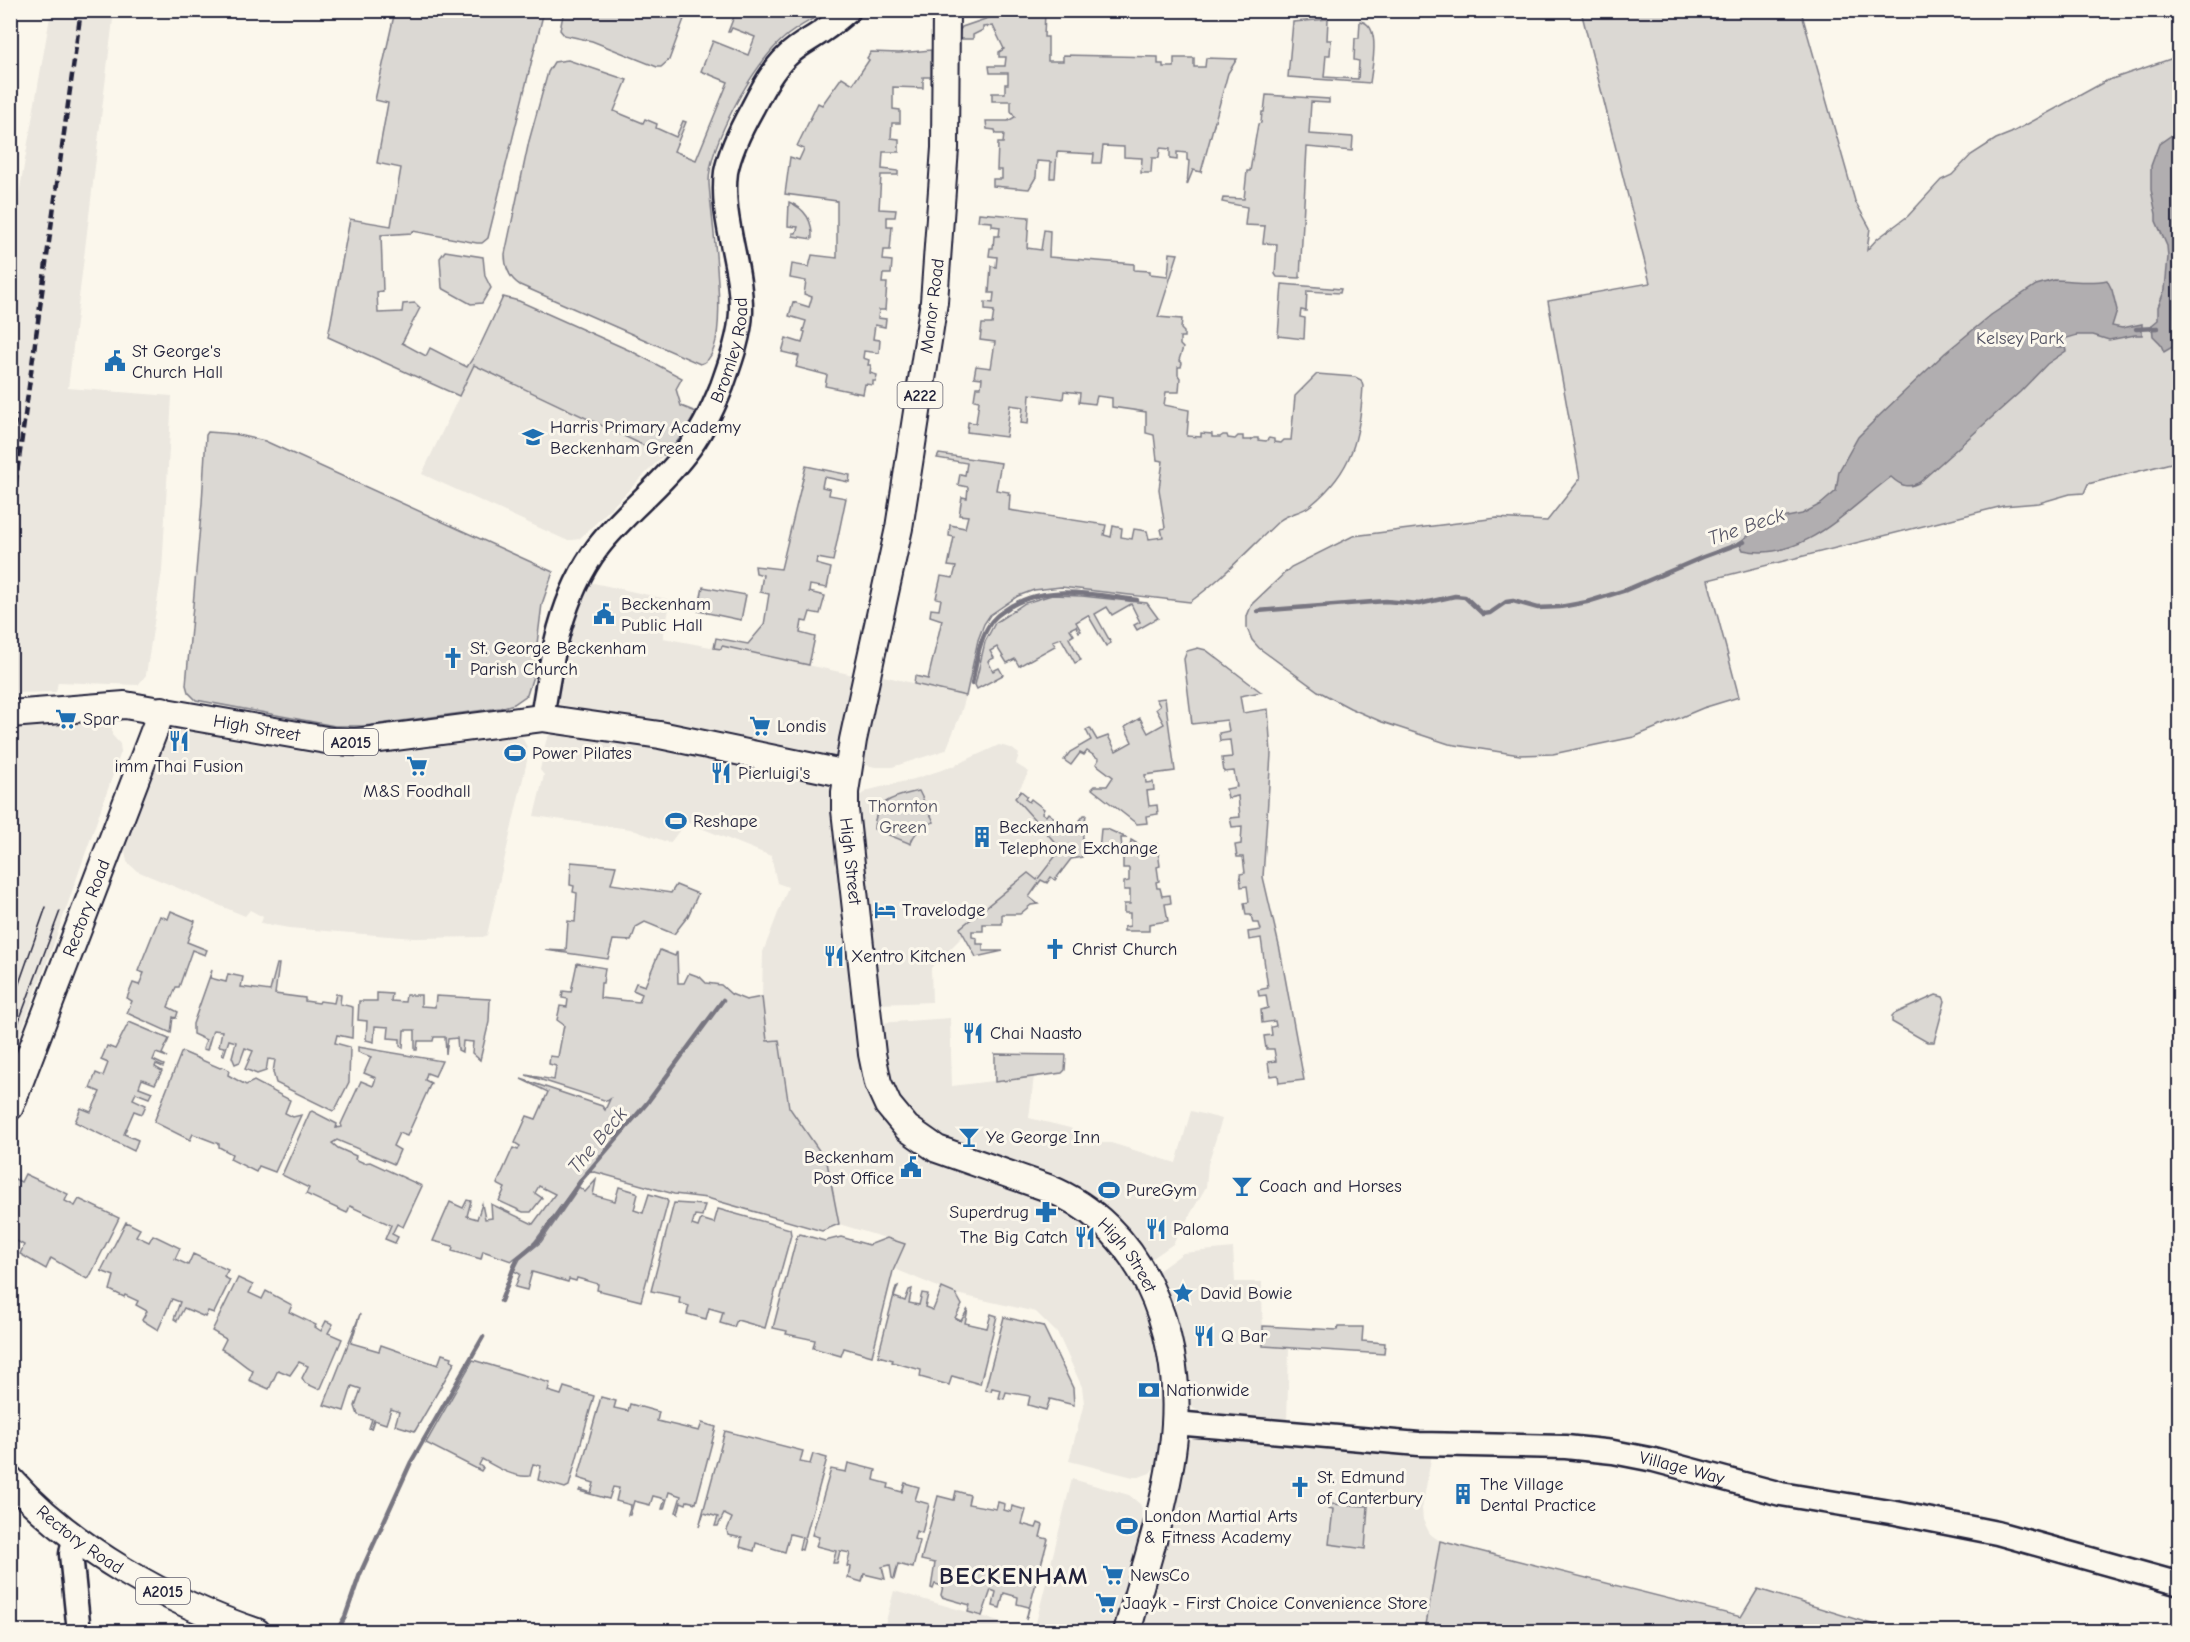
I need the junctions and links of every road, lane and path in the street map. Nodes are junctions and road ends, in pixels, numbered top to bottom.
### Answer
1 (849, 10) edge
2 (946, 10) edge
3 (162, 710) junction
4 (10, 714) edge
5 (542, 718) junction
6 (847, 774) junction
7 (10, 1107) edge
8 (1175, 1423) junction
9 (10, 1479) edge
10 (74, 1537) junction
11 (2180, 1584) edge
12 (79, 1632) edge
13 (257, 1632) edge
14 (1127, 1632) edge

1 - 5 street, Bromley Road
2 - 6 main road, Manor Road / A222
3 - 4 main road, High Street / A2015
3 - 5 main road, High Street / A2015
3 - 7 main road, Rectory Road
5 - 6 main road, High Street / A2015
6 - 8 main road, High Street / A222
8 - 11 street, Village Way
8 - 14 main road, High Street / A222
9 - 10 main road, Rectory Road / A2015
10 - 12 street
10 - 13 main road, Rectory Road / A2015

